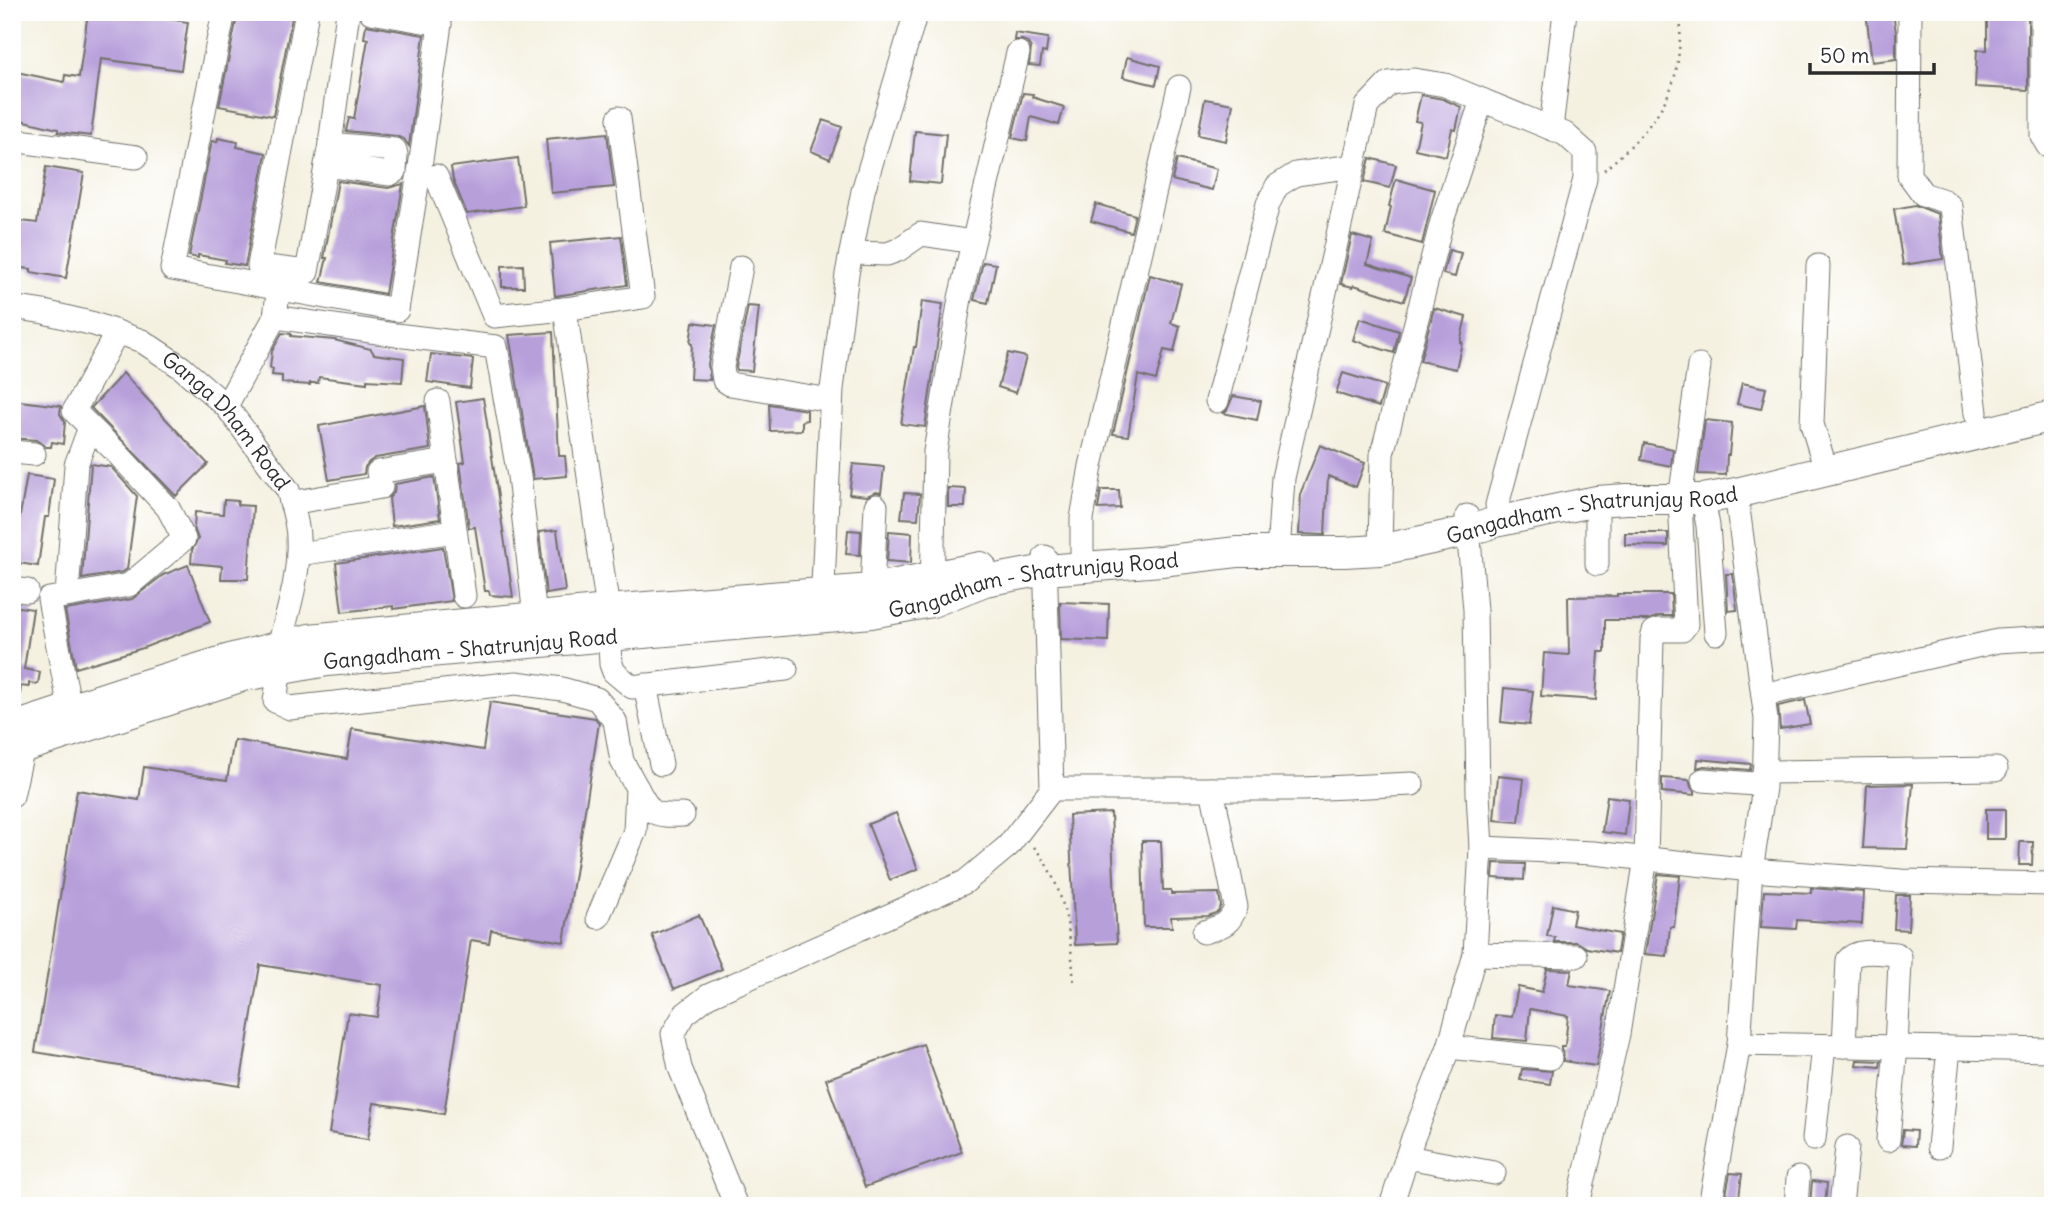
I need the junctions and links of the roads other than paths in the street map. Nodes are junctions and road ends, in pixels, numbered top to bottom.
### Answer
1 (224, 12) edge
2 (307, 12) edge
3 (348, 12) edge
4 (370, 12) edge
5 (916, 12) edge
6 (1565, 12) edge
7 (1910, 12) edge
8 (2042, 12) edge
9 (1018, 53) dead end
10 (1179, 87) dead end
11 (1482, 100) junction
12 (619, 118) dead end
13 (1551, 128) junction
14 (12, 140) edge
15 (2053, 148) edge
16 (136, 157) dead end
17 (1353, 166) junction
18 (436, 176) dead end
19 (973, 242) junction
20 (851, 253) junction
21 (1818, 266) dead end
22 (741, 267) dead end
23 (278, 288) junction
24 (12, 307) edge
25 (565, 309) junction
26 (275, 317) junction
27 (117, 332) junction
28 (1699, 366) dead end
29 (2053, 395) edge
30 (831, 400) junction
31 (438, 401) dead end
32 (1217, 401) dead end
33 (226, 406) junction
34 (2053, 416) edge
35 (1969, 422) junction
36 (90, 427) junction
37 (446, 461) junction
38 (1826, 470) junction
39 (1744, 485) junction
40 (1688, 494) junction
41 (1597, 501) junction
42 (291, 503) junction
43 (1497, 505) junction
44 (876, 506) dead end
45 (1468, 523) junction
46 (455, 531) junction
47 (1380, 545) junction
48 (1278, 547) junction
49 (298, 554) junction
50 (1082, 560) junction
51 (1046, 563) junction
52 (1597, 564) dead end
53 (872, 589) junction
54 (932, 590) junction
55 (67, 595) junction
56 (464, 596) dead end
57 (822, 606) junction
58 (535, 617) junction
59 (609, 623) junction
60 (1716, 633) dead end
61 (2053, 638) edge
62 (280, 657) junction
63 (786, 669) dead end
64 (645, 685) junction
65 (1763, 695) junction
66 (70, 709) junction
67 (16, 742) edge
68 (661, 764) dead end
69 (1996, 769) dead end
70 (1764, 775) junction
71 (1703, 780) dead end
72 (1412, 784) dead end
73 (637, 788) junction
74 (1052, 789) junction
75 (1212, 789) junction
76 (12, 796) edge
77 (683, 815) dead end
78 (1481, 848) junction
79 (1646, 858) junction
80 (1751, 870) junction
81 (2053, 884) edge
82 (598, 917) dead end
83 (1204, 932) dead end
84 (1475, 954) junction
85 (1576, 956) dead end
86 (1739, 1044) junction
87 (1834, 1046) junction
88 (1449, 1047) junction
89 (1896, 1047) junction
90 (1949, 1048) junction
91 (2053, 1050) edge
92 (1550, 1058) dead end
93 (1814, 1139) dead end
94 (1888, 1140) dead end
95 (1847, 1147) dead end
96 (1939, 1147) dead end
97 (1407, 1157) junction
98 (1494, 1173) dead end
99 (1798, 1178) dead end
100 (1580, 1196) dead end
101 (736, 1206) edge
102 (1391, 1206) edge
103 (1710, 1206) edge
104 (1796, 1206) edge
105 (1841, 1206) edge

1 - 23 street
2 - 3 street
4 - 23 street
5 - 20 street
6 - 13 street
7 - 35 street
8 - 15 street
9 - 19 street
10 - 50 street
11 - 13 street
11 - 17 street
11 - 47 street
12 - 25 street
13 - 43 street
14 - 16 street
17 - 32 street
17 - 48 street
18 - 25 street
19 - 20 street
19 - 54 street
20 - 30 street
21 - 38 street
22 - 30 street
23 - 26 street
24 - 27 street, Ganga Dham Road
25 - 59 street
26 - 33 street
26 - 58 street
27 - 33 street, Ganga Dham Road
27 - 36 street
28 - 40 street
29 - 35 main road, Gangadham - Shatrunjay Road
30 - 57 street
31 - 37 street
33 - 42 street, Ganga Dham Road
34 - 35 main road, Gangadham - Shatrunjay Road
35 - 38 main road, Gangadham - Shatrunjay Road
36 - 55 street
36 - 55 street
37 - 42 street
37 - 46 street
38 - 39 main road, Gangadham - Shatrunjay Road
39 - 40 main road, Gangadham - Shatrunjay Road
39 - 65 street
40 - 41 main road, Gangadham - Shatrunjay Road
40 - 43 main road, Gangadham - Shatrunjay Road
40 - 60 street
40 - 79 street
41 - 45 main road, Gangadham - Shatrunjay Road
41 - 52 street
42 - 49 street, Ganga Dham Road
43 - 45 main road, Gangadham - Shatrunjay Road
44 - 53 street
45 - 47 main road, Gangadham - Shatrunjay Road
45 - 78 street
46 - 49 street
46 - 56 street
47 - 48 main road, Gangadham - Shatrunjay Road
48 - 50 main road, Gangadham - Shatrunjay Road
49 - 62 street, Ganga Dham Road
50 - 51 main road, Gangadham - Shatrunjay Road
51 - 54 main road, Gangadham - Shatrunjay Road
51 - 74 street
53 - 54 main road, Gangadham - Shatrunjay Road
53 - 57 main road, Gangadham - Shatrunjay Road
54 - 57 main road, Gangadham - Shatrunjay Road
55 - 66 street
57 - 59 main road, Gangadham - Shatrunjay Road
58 - 59 main road, Gangadham - Shatrunjay Road
58 - 62 main road, Gangadham - Shatrunjay Road
59 - 62 main road, Gangadham - Shatrunjay Road
59 - 64 street
61 - 65 street
62 - 66 main road, Gangadham - Shatrunjay Road
62 - 67 main road, Gangadham - Shatrunjay Road
62 - 73 street, Ganga Dham Road
63 - 64 street
64 - 68 street
65 - 70 street
66 - 67 main road, Gangadham - Shatrunjay Road
67 - 76 street
69 - 70 street
70 - 71 street
70 - 80 street
72 - 75 street
73 - 77 street
73 - 82 street
74 - 75 street
74 - 101 street
75 - 83 street
78 - 79 street
78 - 84 street
79 - 80 street
79 - 100 street
80 - 81 street
80 - 86 street
84 - 85 street
84 - 88 street
86 - 87 street
86 - 103 street
87 - 89 street
87 - 89 street
87 - 93 street
88 - 92 street
88 - 97 street
89 - 90 street
89 - 94 street
90 - 91 street
90 - 96 street
95 - 105 street
97 - 98 street
97 - 102 street
99 - 104 street

